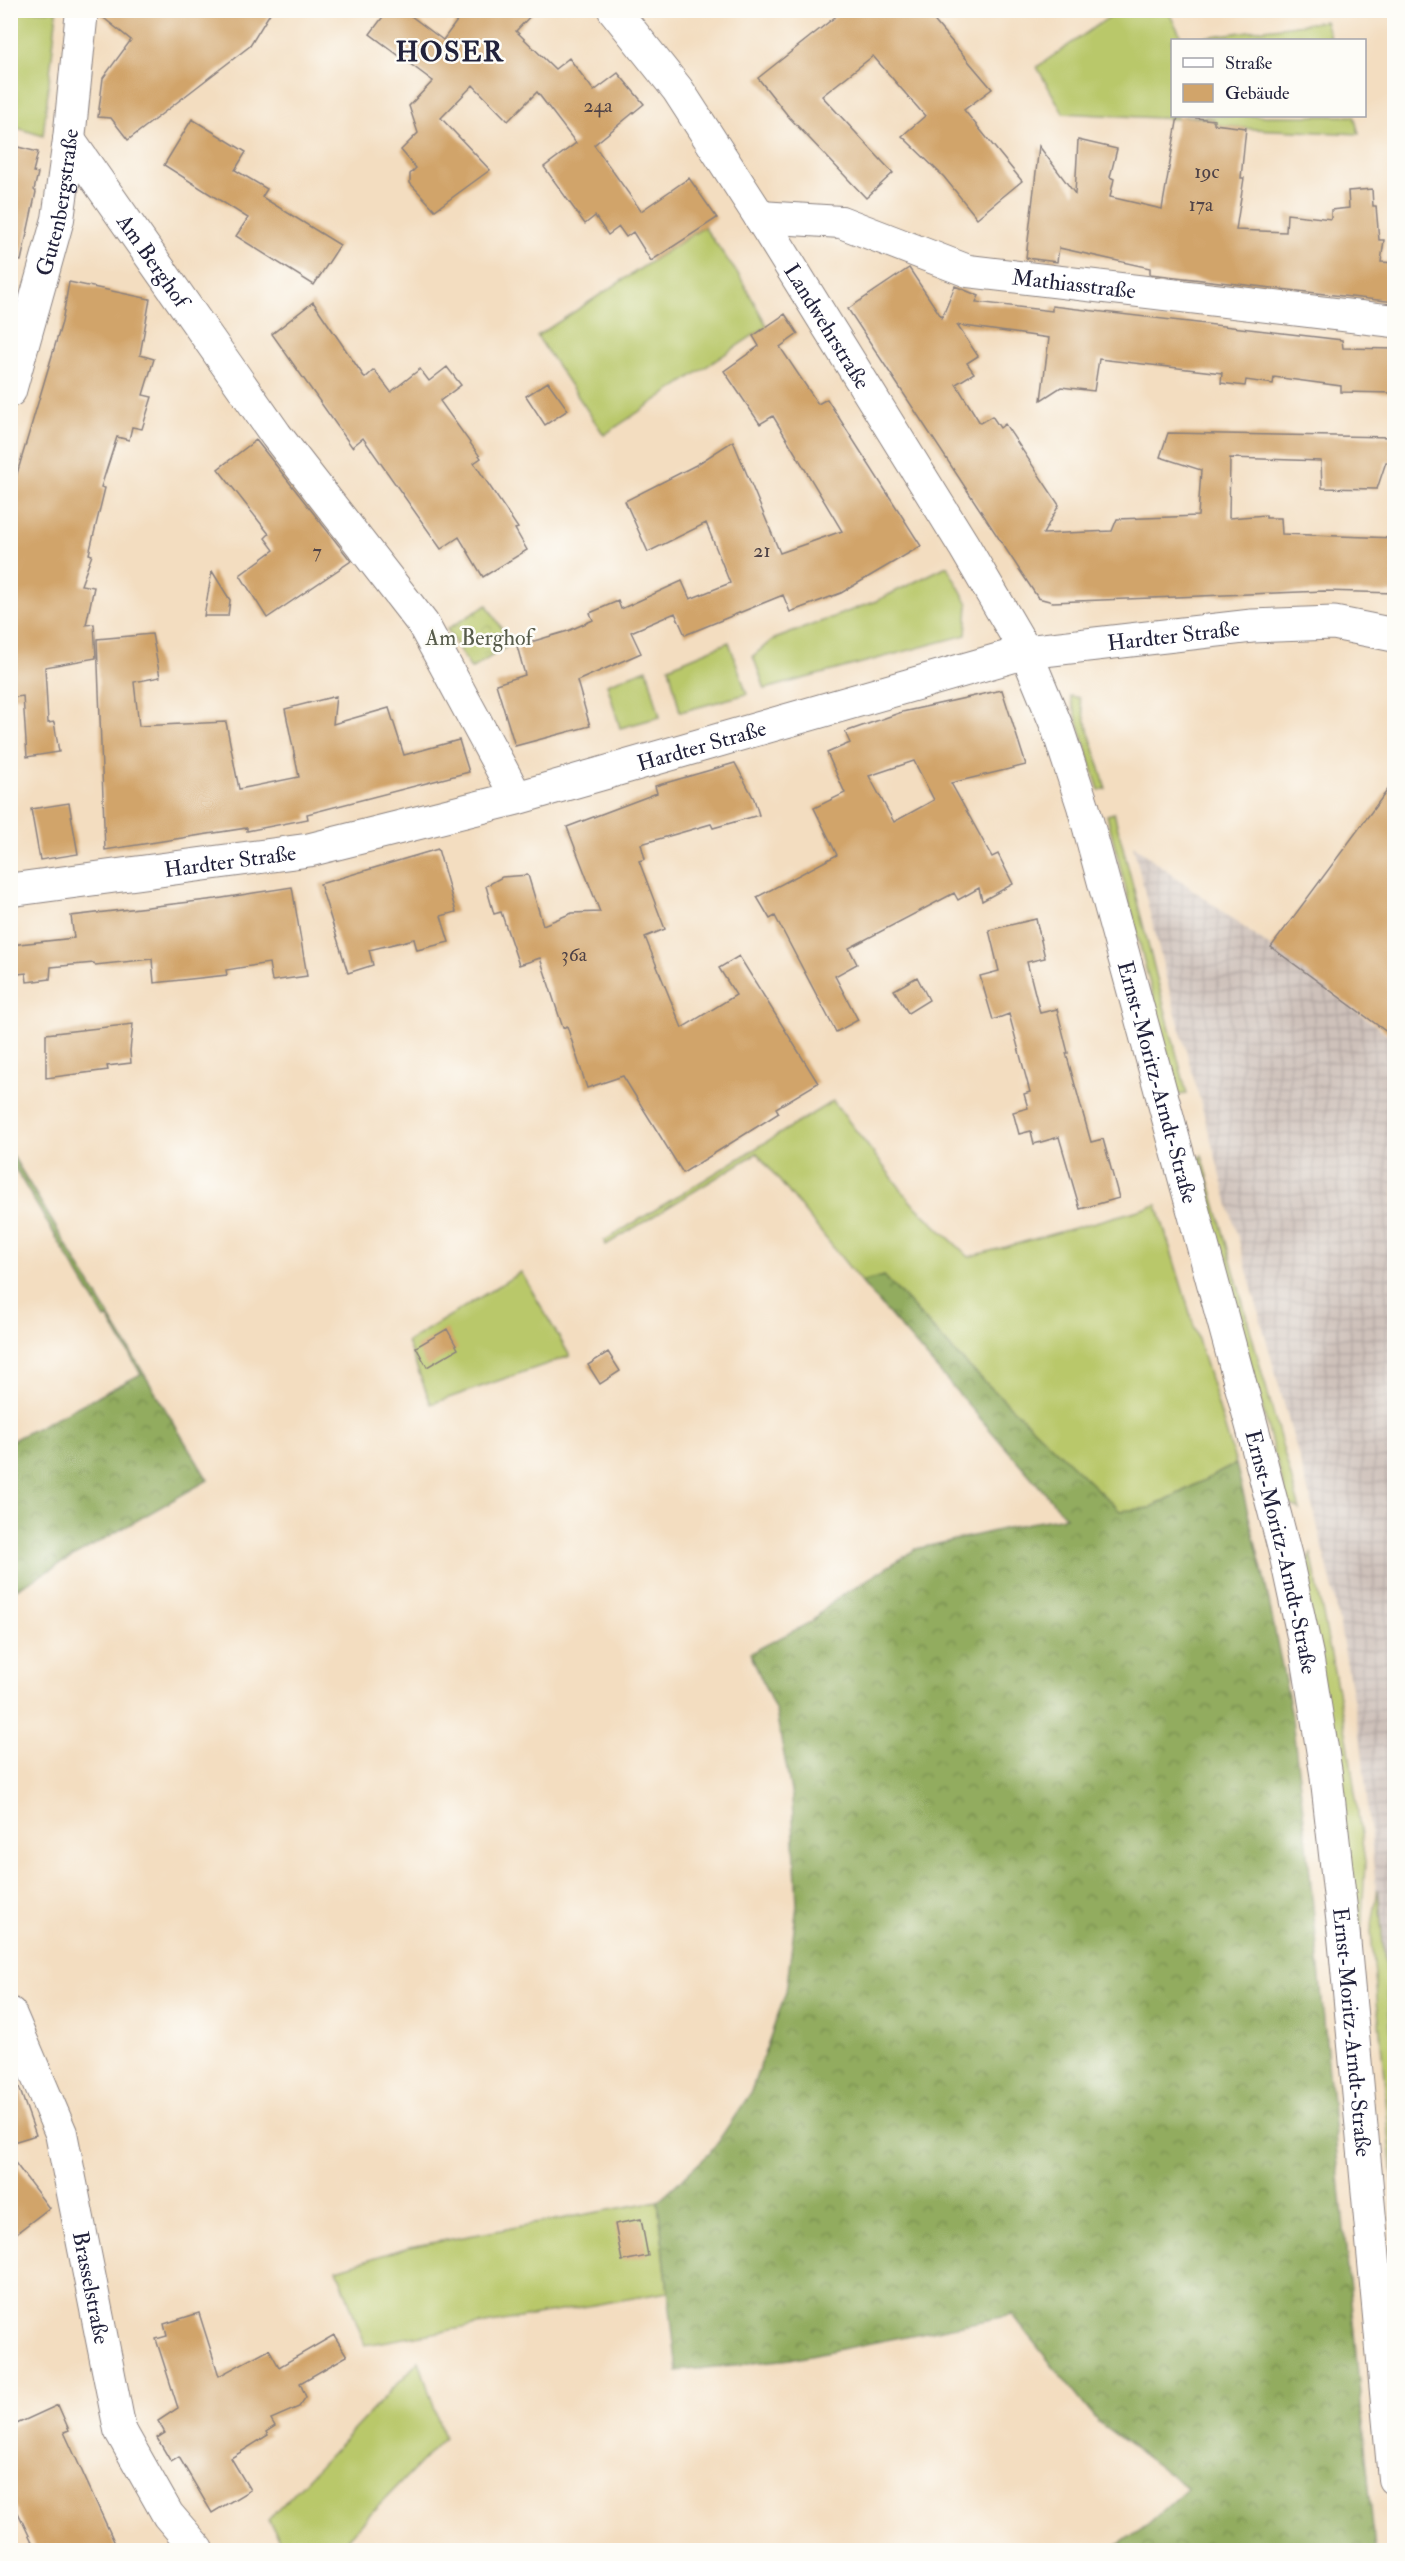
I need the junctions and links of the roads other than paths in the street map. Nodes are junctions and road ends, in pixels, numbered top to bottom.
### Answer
1 (82, 10) edge
2 (614, 10) edge
3 (69, 140) junction
4 (760, 217) junction
5 (1395, 321) edge
6 (10, 391) edge
7 (1395, 635) edge
8 (1026, 652) junction
9 (517, 798) junction
10 (10, 890) edge
11 (10, 2013) edge
12 (1395, 2479) edge
13 (198, 2550) edge

1 - 3 street, Gutenbergstraße
2 - 4 street, Landwehrstraße
3 - 6 street, Gutenbergstraße
3 - 9 street, Am Berghof
4 - 5 street, Mathiasstraße
4 - 8 street, Landwehrstraße
7 - 8 main road, Hardter Straße
8 - 9 main road, Hardter Straße
8 - 12 street, Ernst-Moritz-Arndt-Straße
9 - 10 main road, Hardter Straße
11 - 13 street, Brasselstraße

